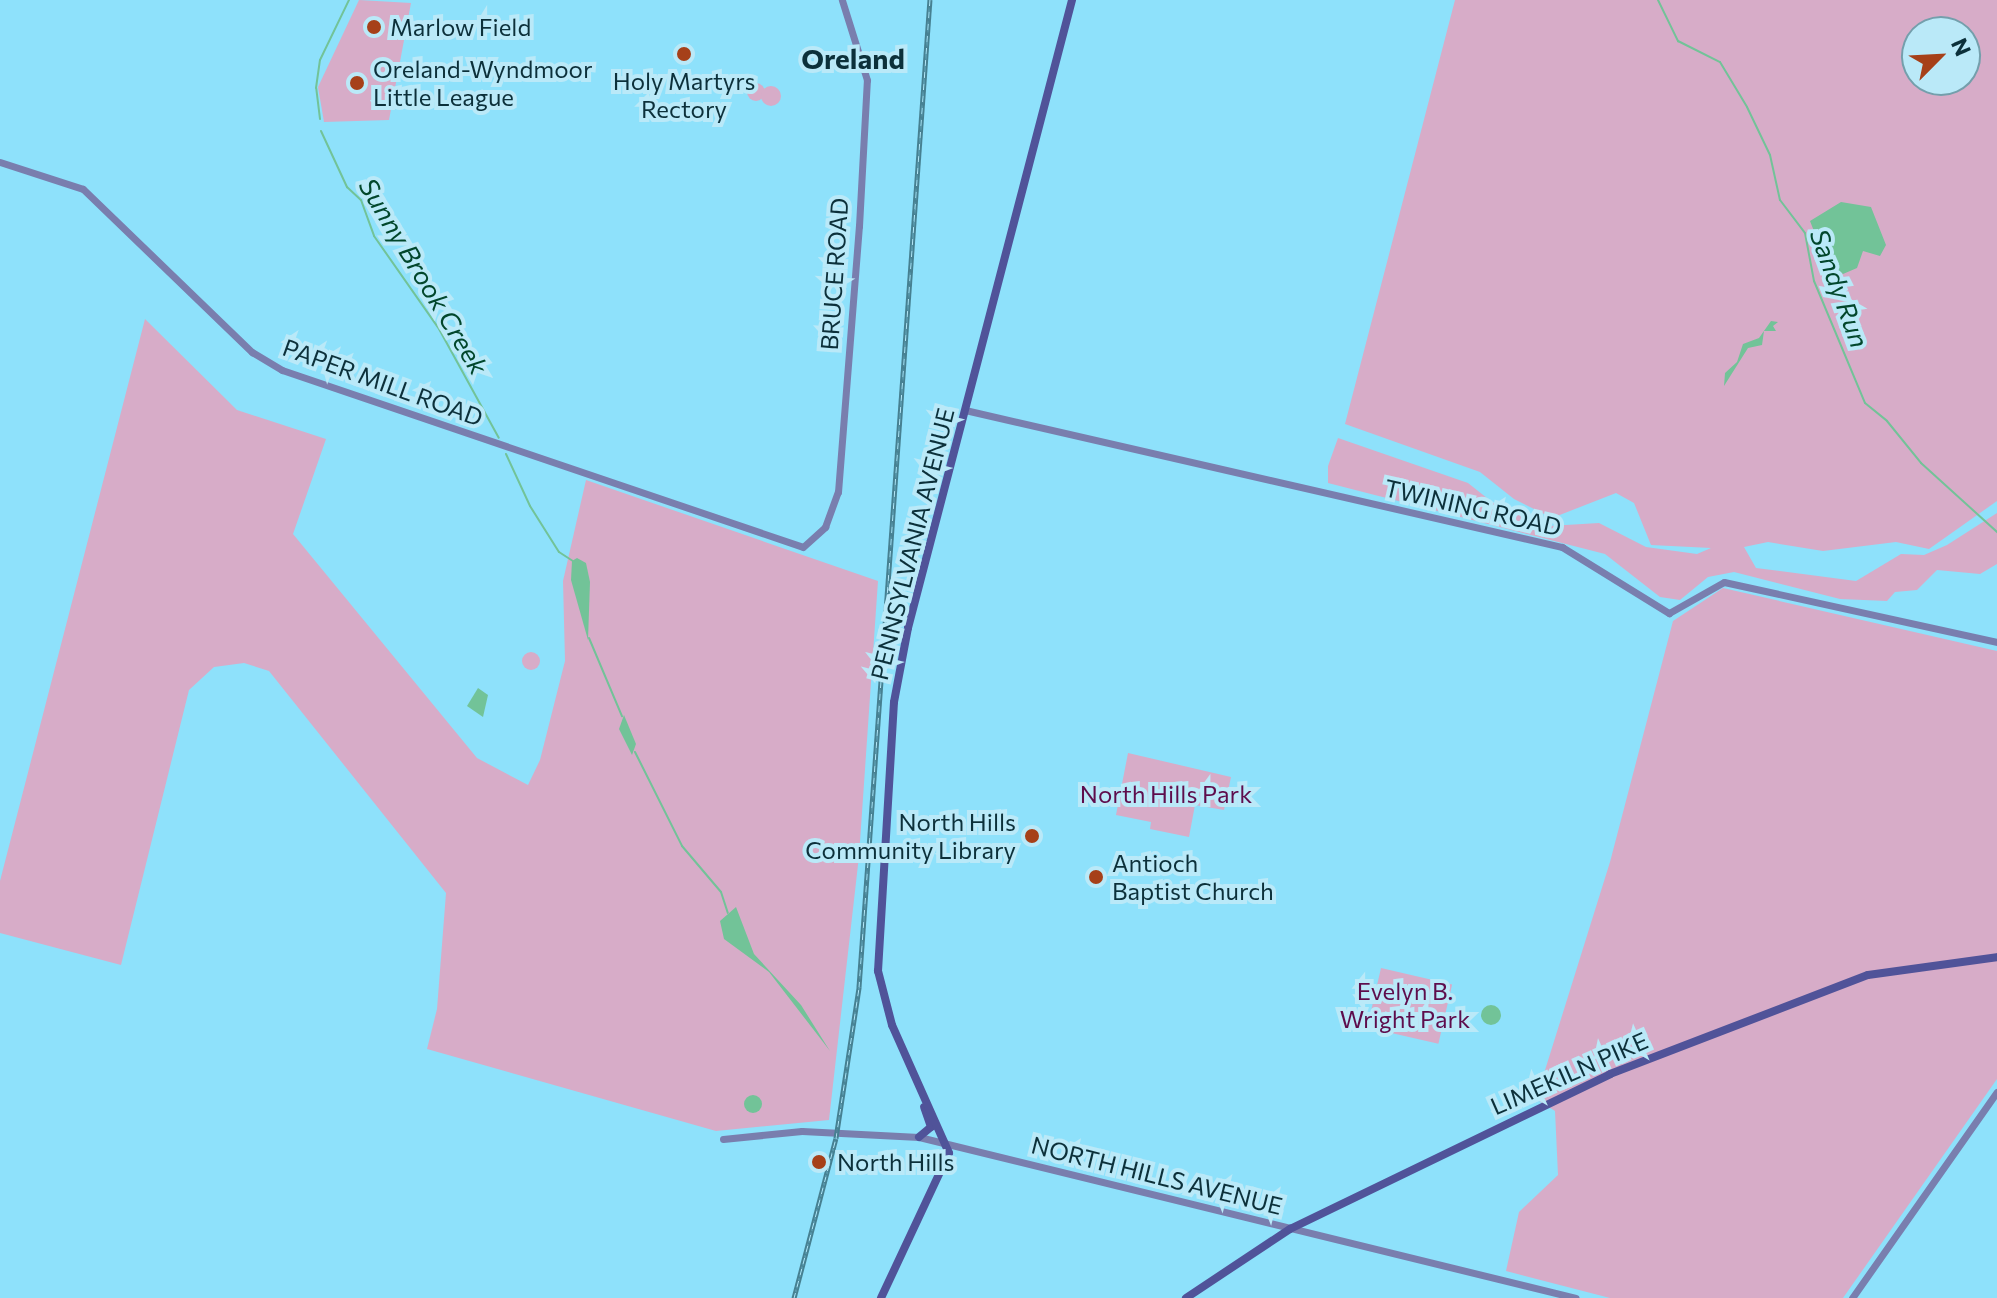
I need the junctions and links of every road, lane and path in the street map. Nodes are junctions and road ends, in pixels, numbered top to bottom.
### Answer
1 (842, 0) edge
2 (1072, 0) edge
3 (0, 162) edge
4 (965, 410) junction
5 (808, 545) joint
6 (1997, 642) edge
7 (1997, 958) edge
8 (922, 1091) junction
9 (1997, 1092) edge
10 (919, 1137) junction
11 (723, 1139) dead end
12 (947, 1144) junction
13 (1290, 1229) junction
14 (881, 1298) edge
15 (1186, 1298) edge
16 (1576, 1298) edge
17 (1852, 1298) edge

1 - 5 street, BRUCE ROAD
2 - 4 main road, PENNSYLVANIA AVENUE
3 - 5 street, PAPER MILL ROAD
4 - 6 street, TWINING ROAD
4 - 8 main road, PENNSYLVANIA AVENUE
7 - 13 main road, LIMEKILN PIKE
8 - 10 main road
8 - 12 main road, PENNSYLVANIA AVENUE
9 - 17 street
10 - 11 street, NORTH HILLS AVENUE
10 - 12 street, NORTH HILLS AVENUE
12 - 13 street, NORTH HILLS AVENUE
12 - 14 main road
13 - 15 main road, LIMEKILN PIKE
13 - 16 street, NORTH HILLS AVENUE

